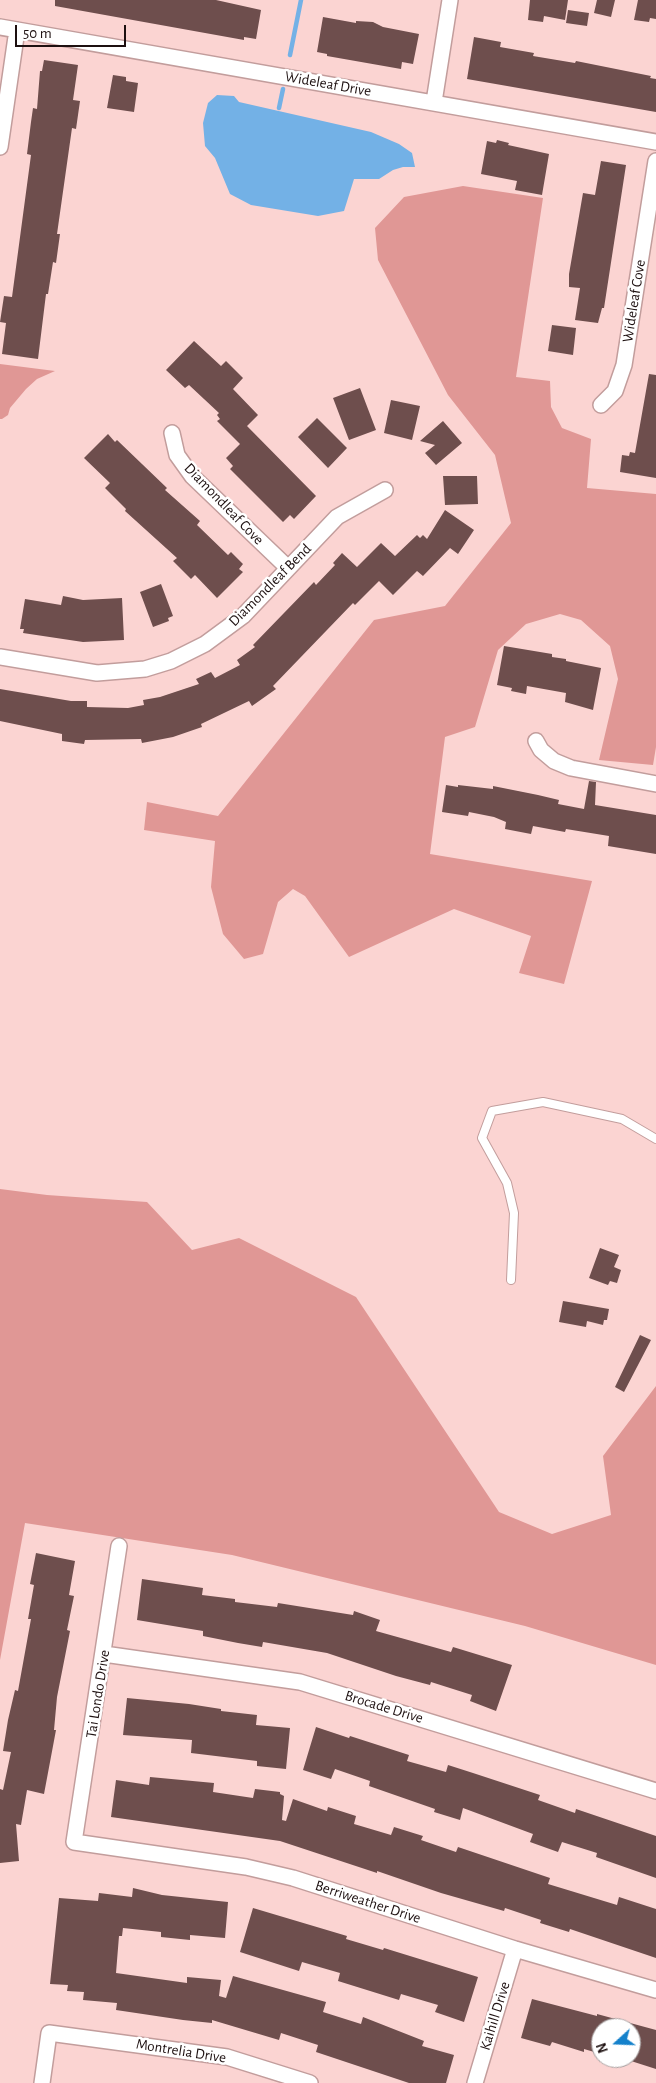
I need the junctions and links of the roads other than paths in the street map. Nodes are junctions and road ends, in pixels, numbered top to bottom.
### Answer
1 (450, 0) edge
2 (0, 27) edge
3 (17, 30) junction
4 (434, 102) junction
5 (656, 142) edge
6 (0, 147) edge
7 (656, 161) edge
8 (601, 405) dead end
9 (172, 433) dead end
10 (385, 490) dead end
11 (288, 568) junction
12 (0, 658) edge
13 (536, 741) dead end
14 (656, 784) edge
15 (656, 1139) edge
16 (511, 1280) dead end
17 (119, 1546) dead end
18 (104, 1654) junction
19 (656, 1791) edge
20 (74, 1842) joint
21 (515, 1949) junction
22 (656, 1990) edge
23 (42, 2083) edge
24 (310, 2083) edge
25 (475, 2083) edge

1 - 4 street
2 - 3 street, Wideleaf Drive
3 - 4 street, Wideleaf Drive
3 - 6 street
4 - 5 street, Wideleaf Drive
7 - 8 street, Wideleaf Cove
9 - 11 street, Diamondleaf Cove
10 - 11 street, Diamondleaf Bend
11 - 12 street, Diamondleaf Bend
13 - 14 street
15 - 16 lane
17 - 18 street, Tai Londo Drive
18 - 19 street, Brocade Drive
18 - 20 street, Tai Londo Drive
20 - 21 street, Berriweather Drive
21 - 22 street, Berriweather Drive
21 - 25 street, Kaihill Drive
23 - 24 street, Montrelia Drive

